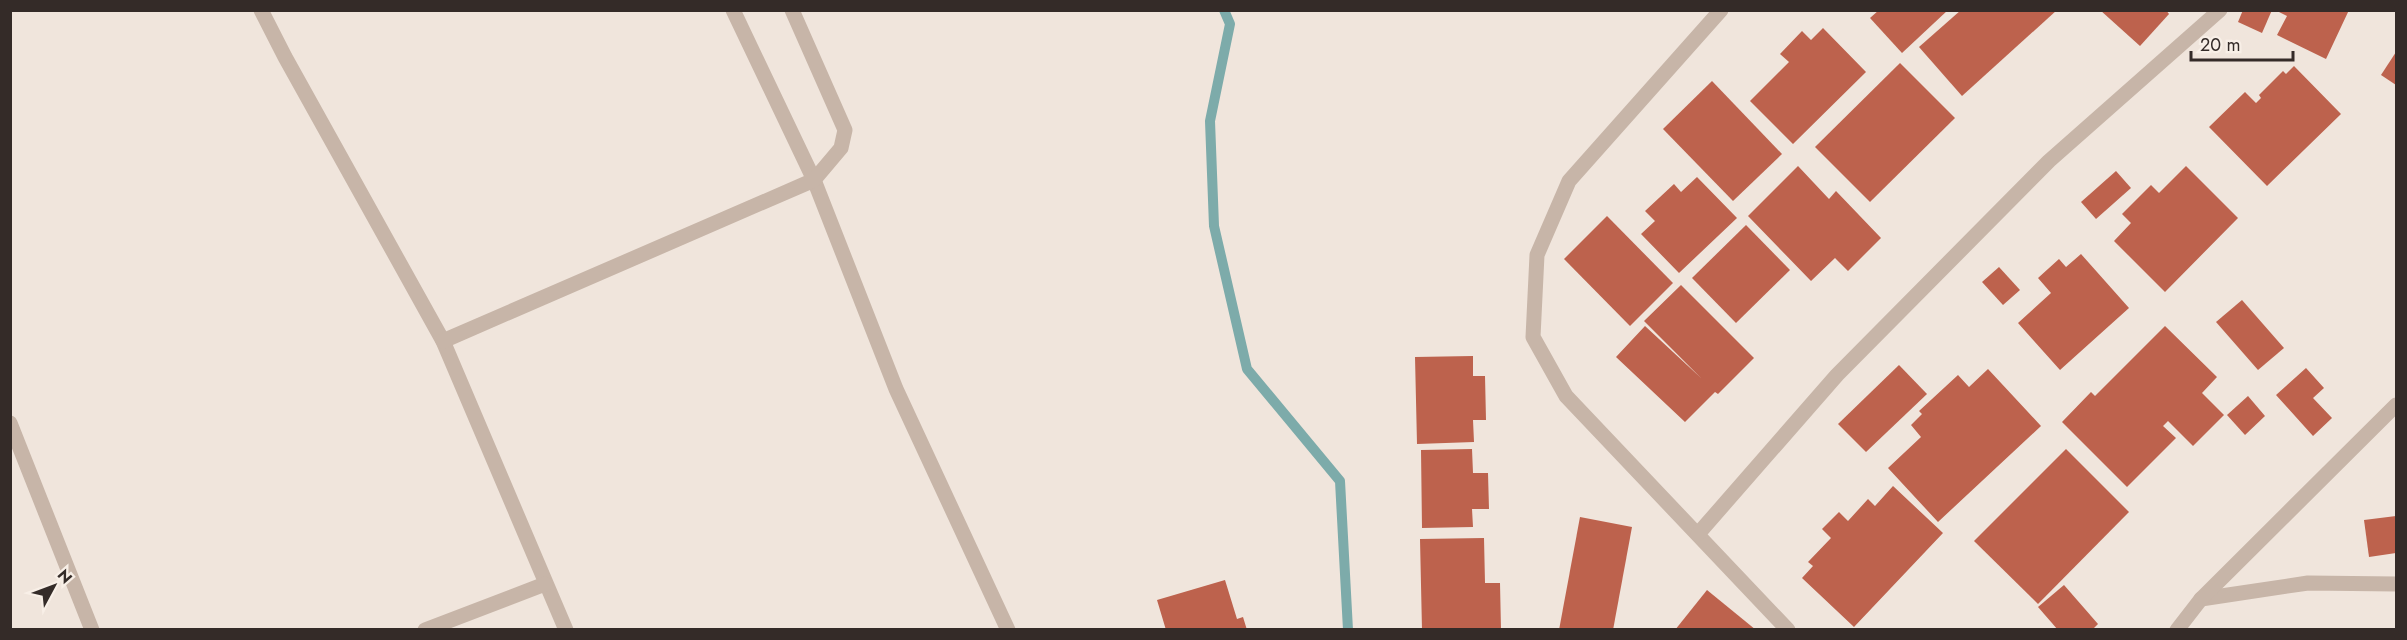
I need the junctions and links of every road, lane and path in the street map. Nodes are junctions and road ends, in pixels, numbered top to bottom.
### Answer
1 (261, 10) edge
2 (733, 10) edge
3 (792, 10) edge
4 (1721, 10) edge
5 (2220, 10) edge
6 (814, 180) junction
7 (443, 341) junction
8 (2397, 405) edge
9 (10, 423) edge
10 (1698, 534) junction
11 (545, 584) junction
12 (2397, 584) edge
13 (2201, 599) junction
14 (92, 630) edge
15 (425, 630) edge
16 (566, 630) edge
17 (1008, 630) edge
18 (1788, 630) edge
19 (2177, 630) edge

1 - 7 street
2 - 6 street
3 - 6 street
4 - 10 street
5 - 10 street
6 - 7 street
6 - 17 street
7 - 11 street
8 - 13 street
9 - 14 street
10 - 18 street
11 - 15 street
11 - 16 street
12 - 13 street
13 - 19 street

